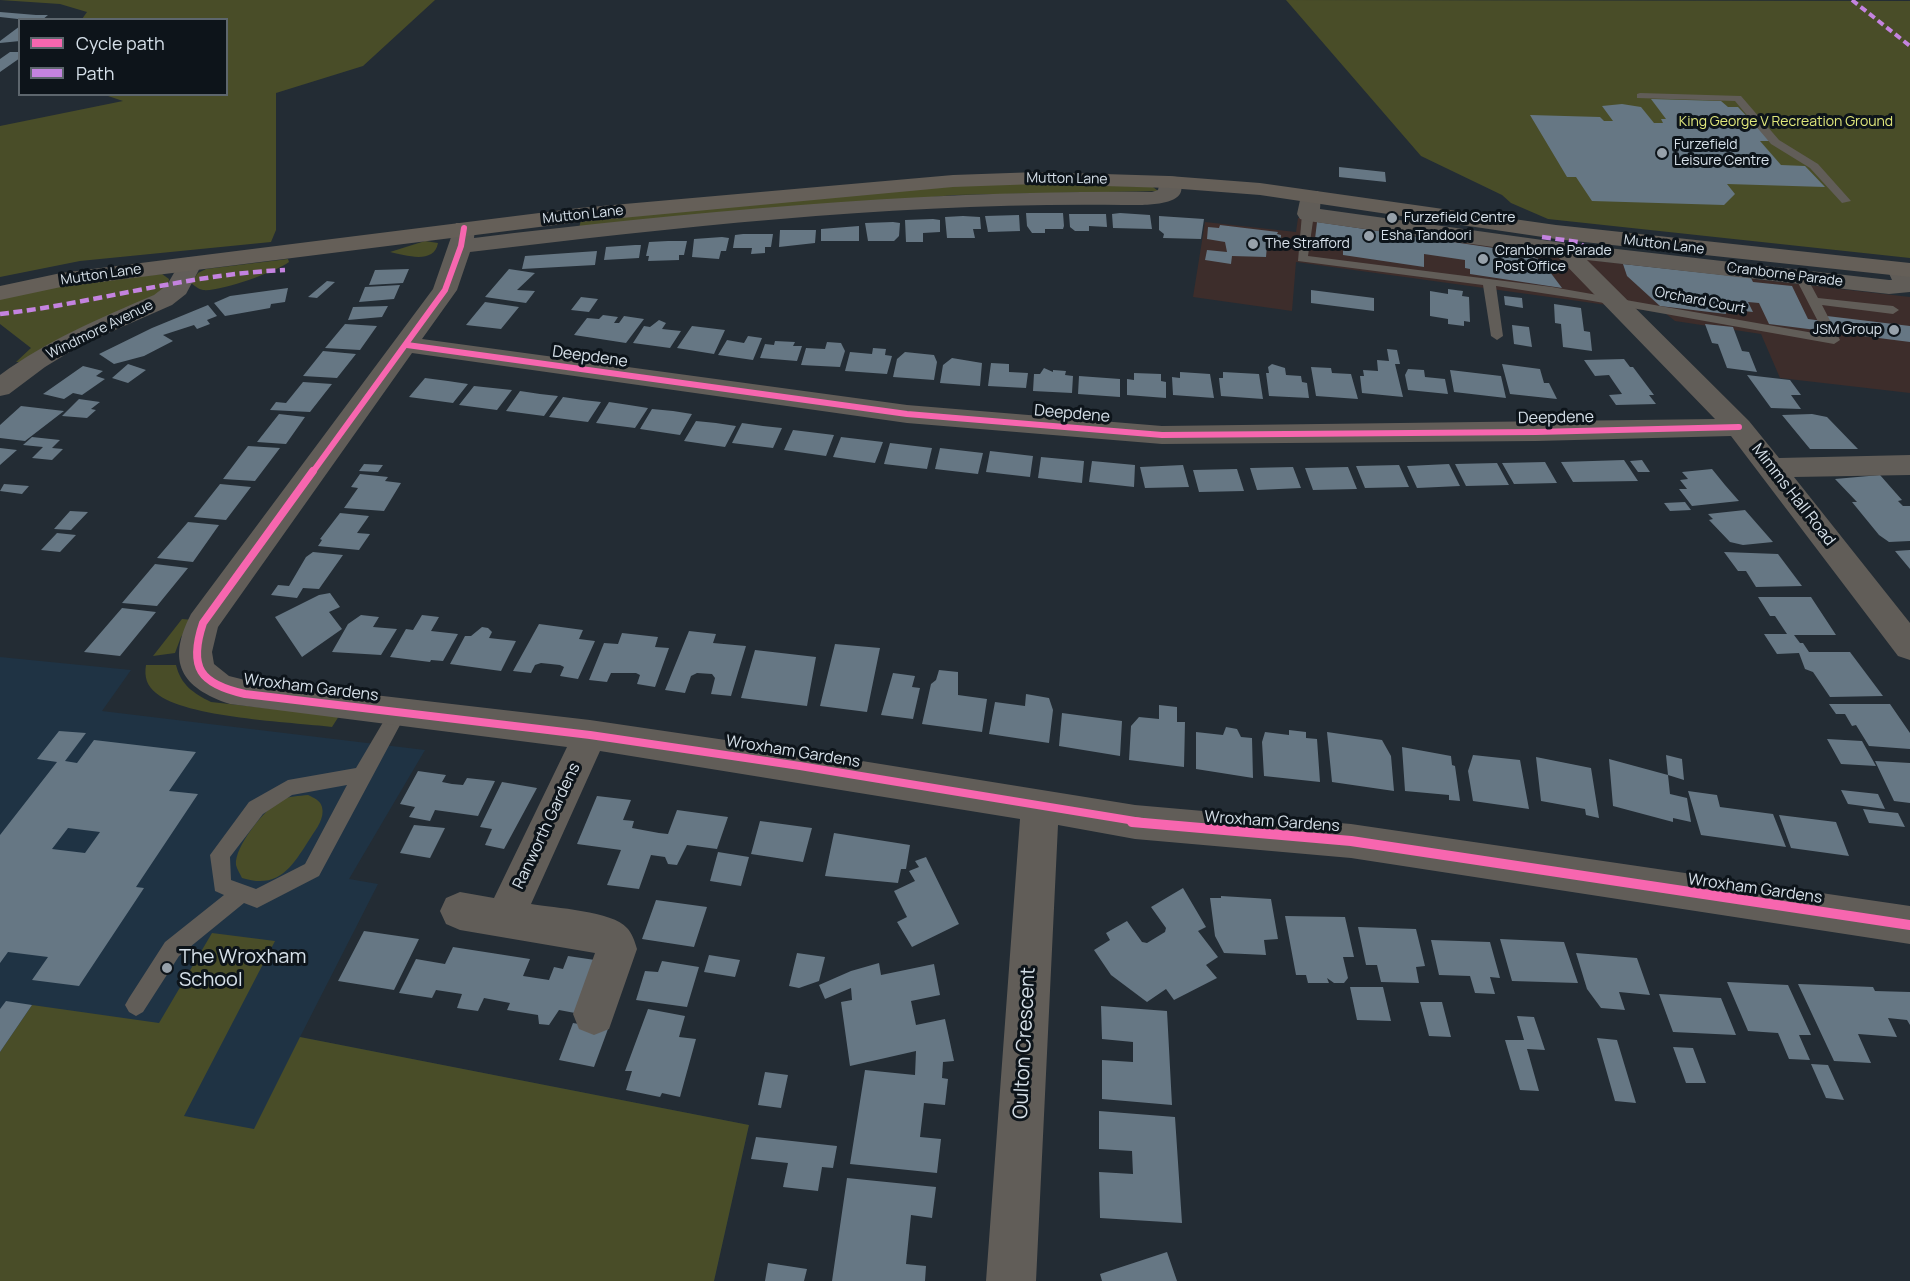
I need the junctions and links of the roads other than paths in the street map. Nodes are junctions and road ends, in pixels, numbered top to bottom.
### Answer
1 (1640, 96) dead end
2 (1846, 201) dead end
3 (1309, 205) junction
4 (463, 237) junction
5 (1564, 250) junction
6 (190, 264) junction
7 (1801, 276) junction
8 (1906, 279) edge
9 (1489, 284) junction
10 (0, 293) edge
11 (1616, 302) junction
12 (1815, 302) junction
13 (1893, 310) dead end
14 (1497, 336) dead end
15 (407, 345) junction
16 (0, 388) edge
17 (1739, 427) junction
18 (1910, 465) edge
19 (1773, 468) junction
20 (1910, 647) edge
21 (398, 712) junction
22 (590, 735) junction
23 (362, 775) junction
24 (1040, 806) junction
25 (241, 893) junction
26 (460, 911) dead end
27 (505, 918) junction
28 (1910, 926) edge
29 (136, 1005) dead end
30 (594, 1014) dead end
31 (1011, 1281) edge

1 - 2 lane
3 - 4 main road, Mutton Lane
3 - 5 street, Cranborne Parade
3 - 8 main road, Mutton Lane
3 - 9 lane, Orchard Court
4 - 6 main road, Mutton Lane
4 - 15 street, Wroxham Gardens
5 - 7 street, Cranborne Parade
5 - 11 street, Mimms Hall Road
6 - 10 main road, Mutton Lane
6 - 16 street, Windmore Avenue
7 - 8 street, Cranborne Parade
7 - 12 lane
9 - 11 lane, Orchard Court
9 - 14 lane
11 - 12 lane, Orchard Court
11 - 17 street, Mimms Hall Road
12 - 13 lane
15 - 17 street, Deepdene
15 - 21 street, Wroxham Gardens
17 - 19 street, Mimms Hall Road
18 - 19 street
19 - 20 street, Mimms Hall Road
21 - 22 street, Wroxham Gardens
21 - 23 lane
22 - 24 street, Wroxham Gardens
22 - 27 street, Ranworth Gardens
23 - 25 lane
23 - 25 lane
24 - 28 street, Wroxham Gardens
24 - 31 street, Oulton Crescent
25 - 29 lane
26 - 27 street
27 - 30 street

